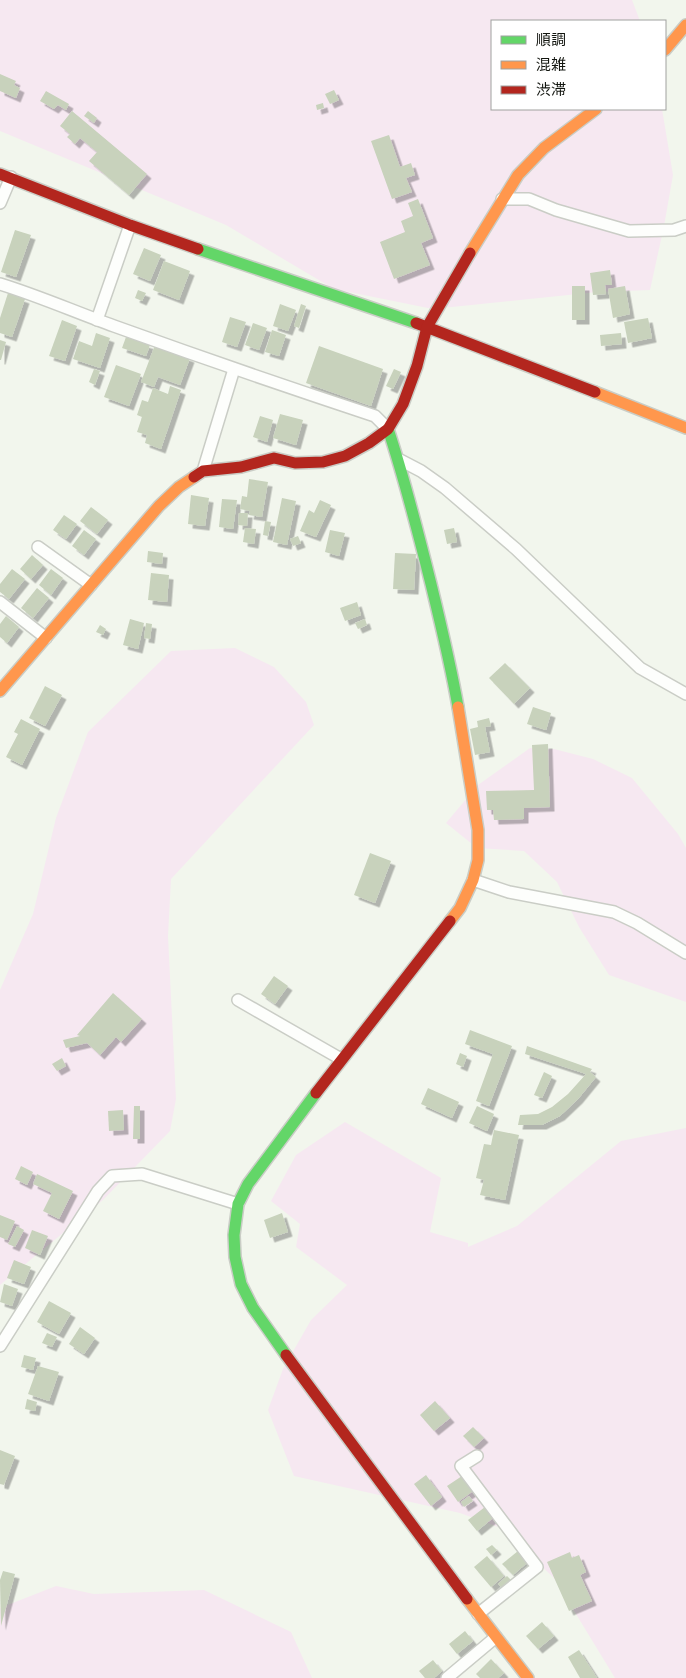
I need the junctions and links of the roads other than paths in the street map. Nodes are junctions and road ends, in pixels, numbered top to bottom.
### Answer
1 (686, 25) edge
2 (666, 49) edge
3 (595, 110) edge
4 (5, 176) edge
5 (502, 199) junction
6 (0, 203) edge
7 (130, 225) junction
8 (686, 226) edge
9 (0, 284) edge
10 (97, 320) junction
11 (427, 327) junction
12 (234, 369) junction
13 (686, 428) edge
14 (388, 429) junction
15 (398, 458) junction
16 (203, 471) junction
17 (38, 547) dead end
18 (91, 585) junction
19 (0, 602) edge
20 (46, 638) junction
21 (0, 690) edge
22 (686, 694) edge
23 (473, 880) junction
24 (686, 953) edge
25 (238, 1000) dead end
26 (341, 1059) junction
27 (238, 1204) junction
28 (0, 1346) edge
29 (477, 1456) dead end
30 (478, 1614) junction
31 (496, 1637) junction
32 (447, 1678) edge
33 (528, 1678) edge

1 - 2 street
3 - 5 street
4 - 6 street
4 - 7 street
5 - 8 street
5 - 11 street
7 - 10 street
7 - 11 street
9 - 10 street
10 - 12 street
11 - 13 street
11 - 14 street
12 - 14 street
12 - 16 street
14 - 15 street
14 - 16 street
15 - 22 street
15 - 23 street
16 - 18 street
17 - 18 street
18 - 20 street
19 - 20 street
20 - 21 street
23 - 24 street
23 - 26 street
25 - 26 street
26 - 27 street
27 - 28 street
27 - 30 street
29 - 30 street
30 - 31 street
31 - 32 street
31 - 33 street

